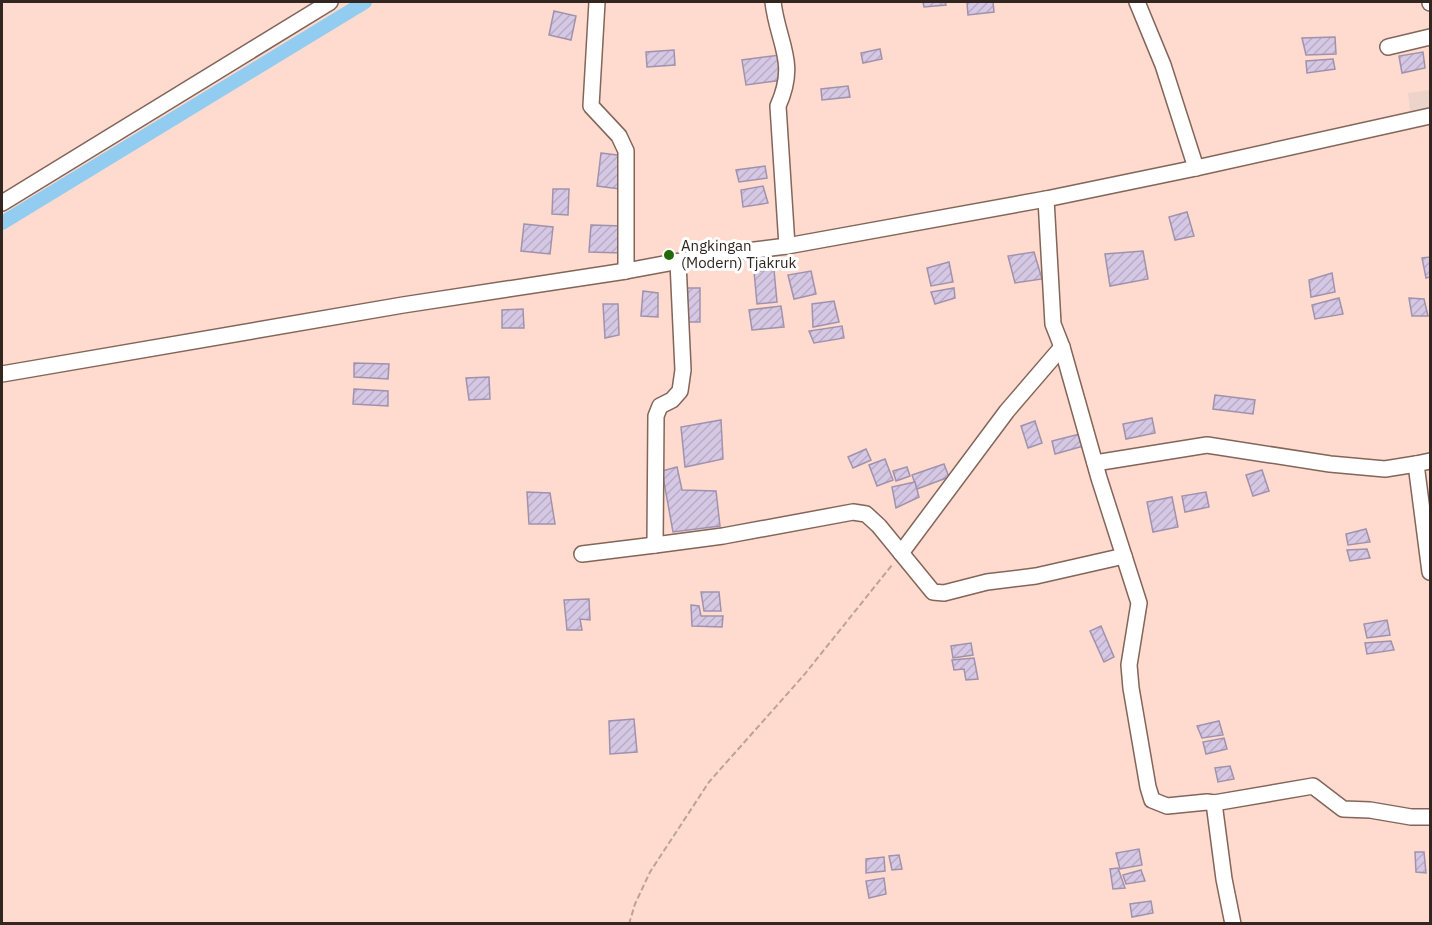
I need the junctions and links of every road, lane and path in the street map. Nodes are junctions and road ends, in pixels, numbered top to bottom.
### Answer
1 (330, 2) edge
2 (597, 2) edge
3 (773, 2) edge
4 (1137, 2) edge
5 (1431, 37) edge
6 (1388, 47) dead end
7 (1431, 116) edge
8 (1196, 168) junction
9 (1046, 199) junction
10 (2, 203) edge
11 (787, 246) junction
12 (678, 262) junction
13 (626, 271) junction
14 (1062, 347) junction
15 (2, 374) edge
16 (1423, 462) edge
17 (1095, 463) junction
18 (655, 545) junction
19 (582, 554) dead end
20 (901, 554) junction
21 (1124, 556) junction
22 (1431, 572) edge
23 (1214, 804) junction
24 (1431, 817) edge
25 (629, 924) edge
26 (1233, 924) edge

1 - 10 street
2 - 13 street
3 - 11 street
4 - 8 street
5 - 6 street
7 - 8 street
8 - 9 street
9 - 11 street
9 - 14 street
11 - 12 street
12 - 13 street
12 - 18 street
13 - 15 street
14 - 17 street
14 - 20 street
16 - 17 street
16 - 22 street
17 - 21 street
18 - 19 street
18 - 20 street
20 - 21 street
20 - 25 path
21 - 23 street
23 - 24 street
23 - 26 street

